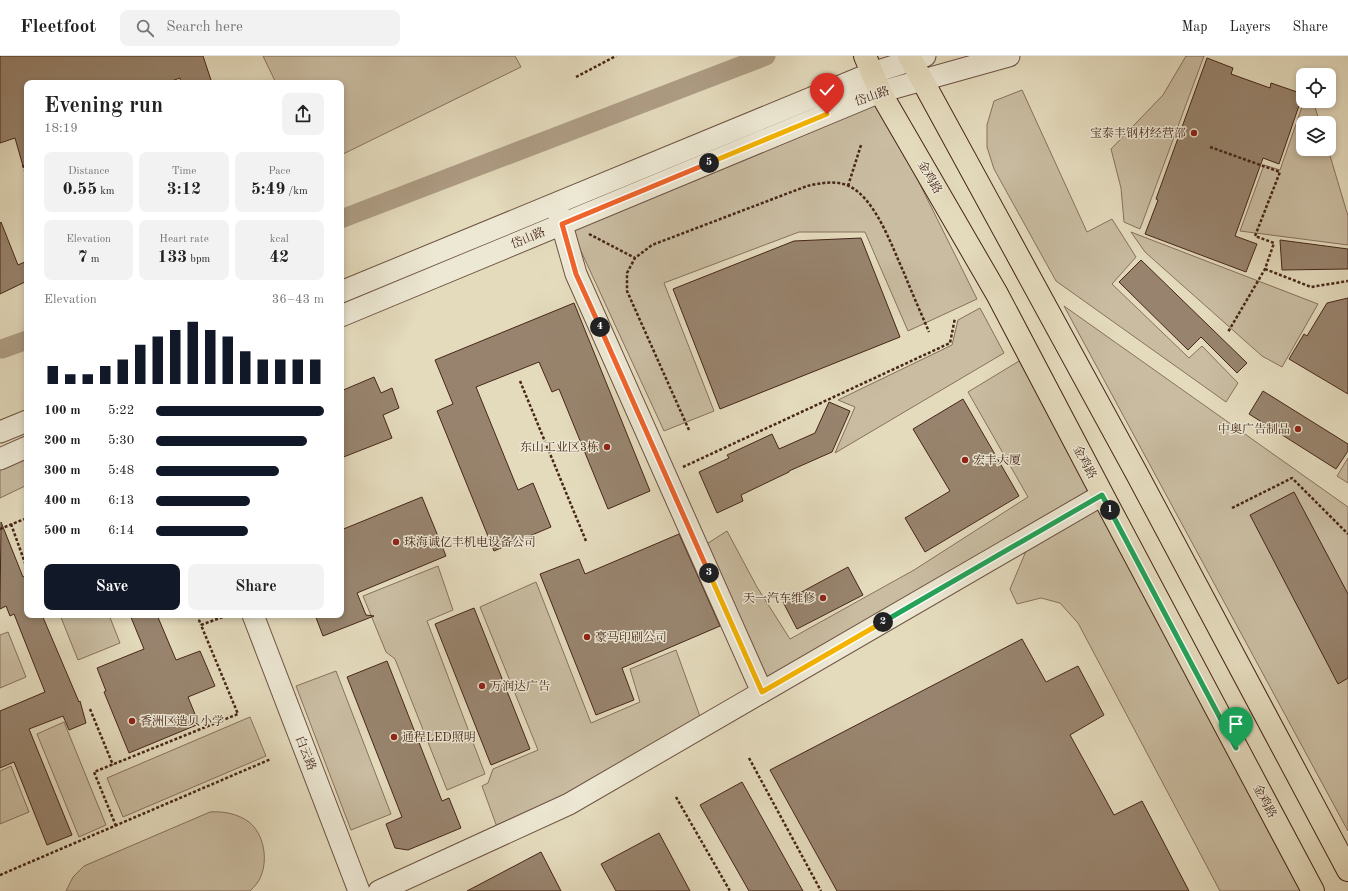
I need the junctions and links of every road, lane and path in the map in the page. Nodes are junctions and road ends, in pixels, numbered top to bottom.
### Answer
1 (616, 56) edge
2 (1009, 56) edge
3 (915, 58) edge
4 (872, 74) edge
5 (576, 77) dead end
6 (922, 80) junction
7 (861, 145) dead end
8 (1210, 147) dead end
9 (848, 186) junction
10 (556, 204) junction
11 (562, 224) junction
12 (585, 231) dead end
13 (635, 258) junction
14 (1265, 269) junction
15 (1348, 281) edge
16 (344, 291) edge
17 (344, 315) edge
18 (955, 318) dead end
19 (929, 332) dead end
20 (1228, 332) dead end
21 (520, 381) dead end
22 (24, 422) edge
23 (689, 430) dead end
24 (0, 432) edge
25 (24, 448) edge
26 (0, 459) edge
27 (666, 475) junction
28 (1102, 495) junction
29 (1232, 508) dead end
30 (24, 519) edge
31 (11, 524) junction
32 (0, 529) edge
33 (1348, 534) edge
34 (586, 540) dead end
35 (24, 560) edge
36 (198, 618) edge
37 (220, 618) edge
38 (254, 618) edge
39 (201, 625) junction
40 (762, 692) junction
41 (90, 709) dead end
42 (749, 758) dead end
43 (272, 760) dead end
44 (113, 765) junction
45 (676, 797) dead end
46 (116, 826) junction
47 (1348, 870) edge
48 (0, 875) edge
49 (359, 891) edge
50 (379, 891) edge
51 (730, 891) edge
52 (821, 891) edge
53 (1312, 891) edge

1 - 5 path
2 - 6 street, 岱山路
3 - 4 street, 岱山路
3 - 6 main road
4 - 6 street, 岱山路
4 - 10 street, 岱山路
4 - 11 street, 岱山路
4 - 28 main road, 金鸡路
6 - 47 main road
7 - 9 path
8 - 14 path
9 - 13 path
9 - 19 path
10 - 11 street
10 - 16 street, 岱山路
11 - 17 street, 岱山路
11 - 27 street
12 - 13 path
13 - 23 path
14 - 15 path
14 - 20 path
18 - 27 path
21 - 34 path
22 - 24 street
25 - 26 street
27 - 40 street
28 - 40 street
28 - 53 main road, 金鸡路
29 - 33 path
30 - 31 path
31 - 32 path
31 - 35 path
36 - 39 path
37 - 39 path
38 - 49 street, 白云路
39 - 44 path
40 - 50 street
41 - 44 path
42 - 52 path
43 - 46 path
44 - 46 path
45 - 51 path
46 - 48 path

